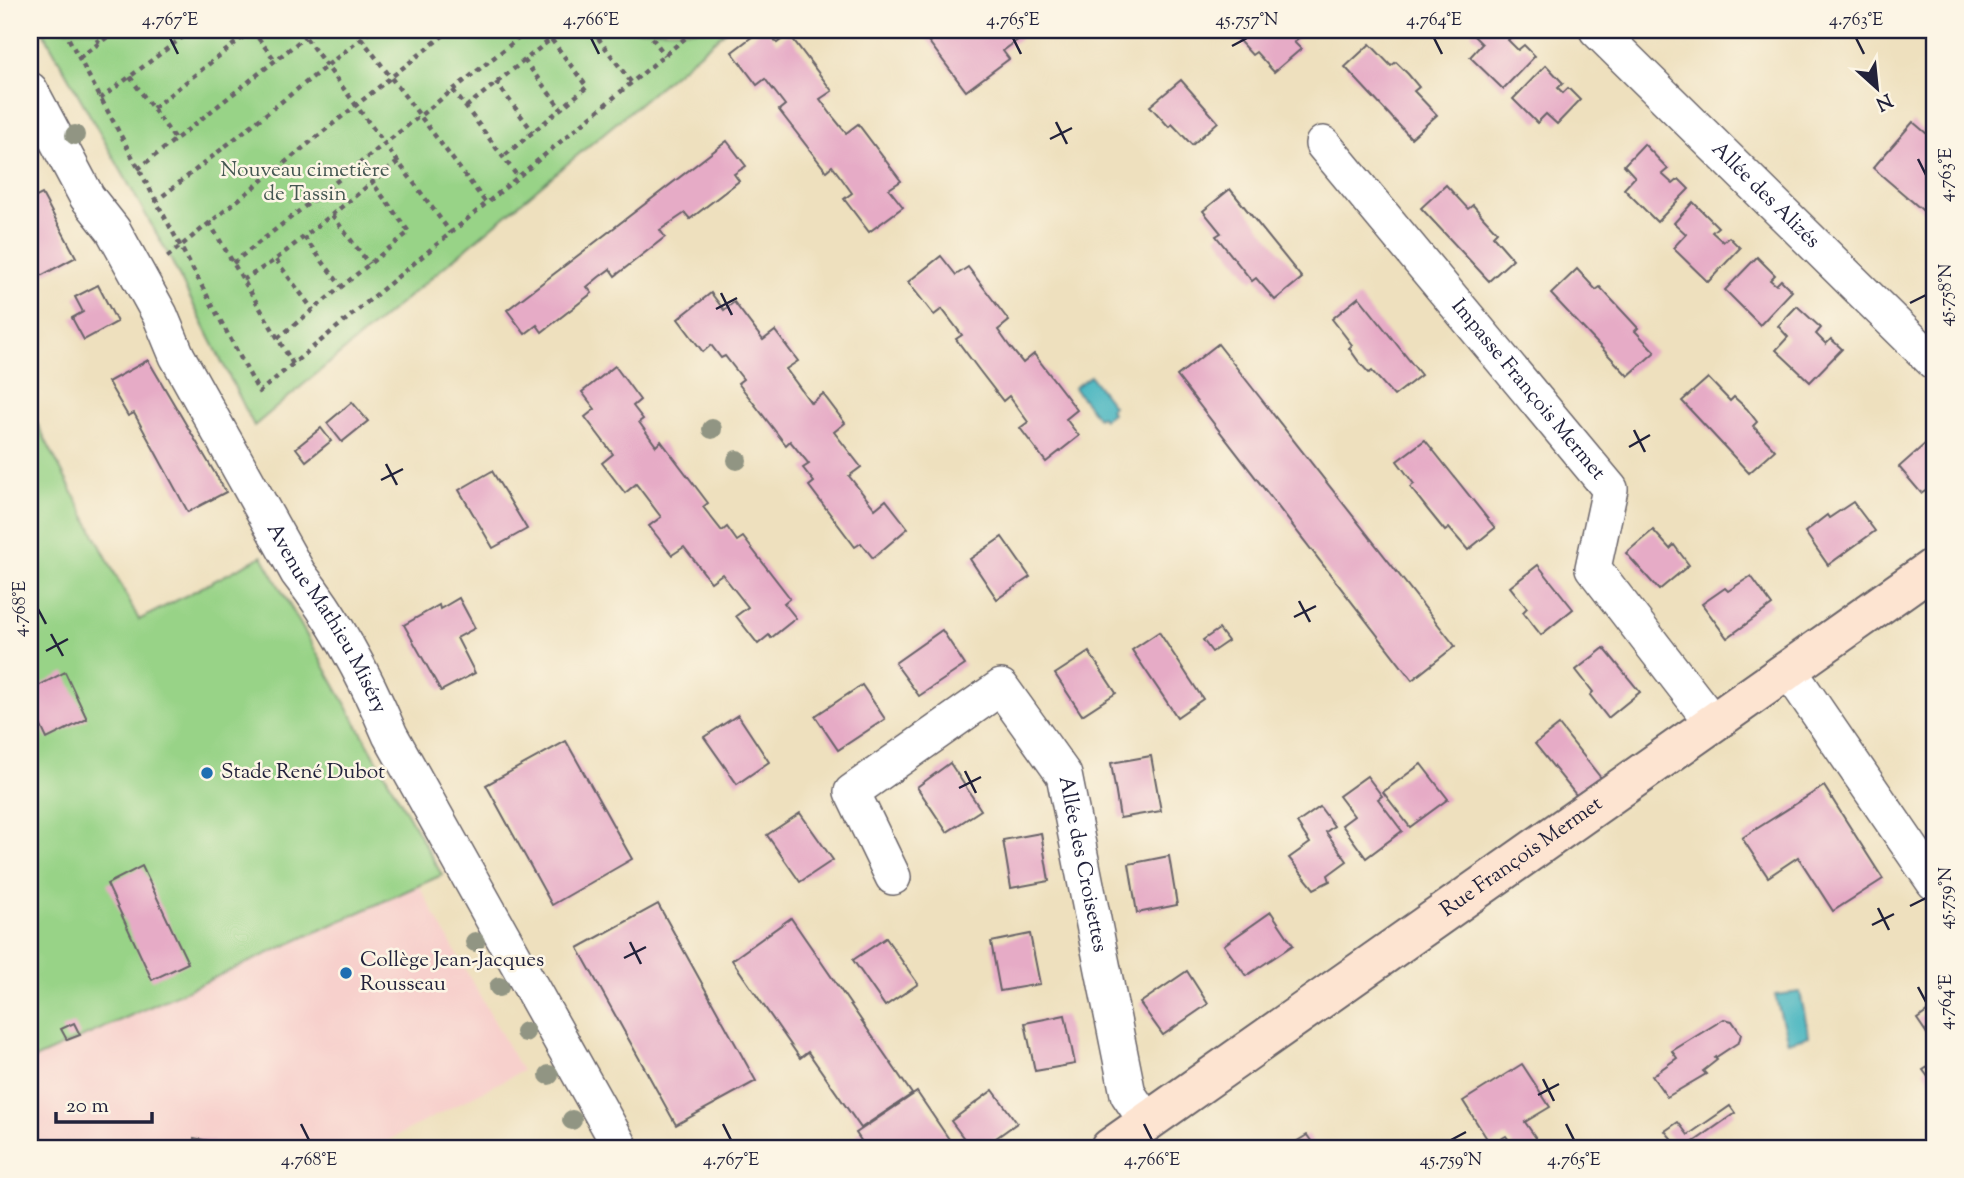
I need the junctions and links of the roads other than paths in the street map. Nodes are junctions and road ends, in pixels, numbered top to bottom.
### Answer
1 (1597, 30) edge
2 (30, 90) edge
3 (1323, 144) dead end
4 (1934, 362) edge
5 (1934, 567) edge
6 (1788, 669) junction
7 (1712, 722) junction
8 (893, 877) dead end
9 (1934, 882) edge
10 (1147, 1122) junction
11 (621, 1148) edge
12 (1110, 1148) edge

1 - 4 street, Allée des Alizés
2 - 11 street, Avenue Mathieu Miséry
3 - 7 street, Impasse François Mermet
5 - 6 main road, Rue François Mermet
6 - 7 main road, Rue François Mermet
6 - 9 street
7 - 10 main road, Rue François Mermet
8 - 10 street, Allée des Croisettes
10 - 12 main road, Rue François Mermet

